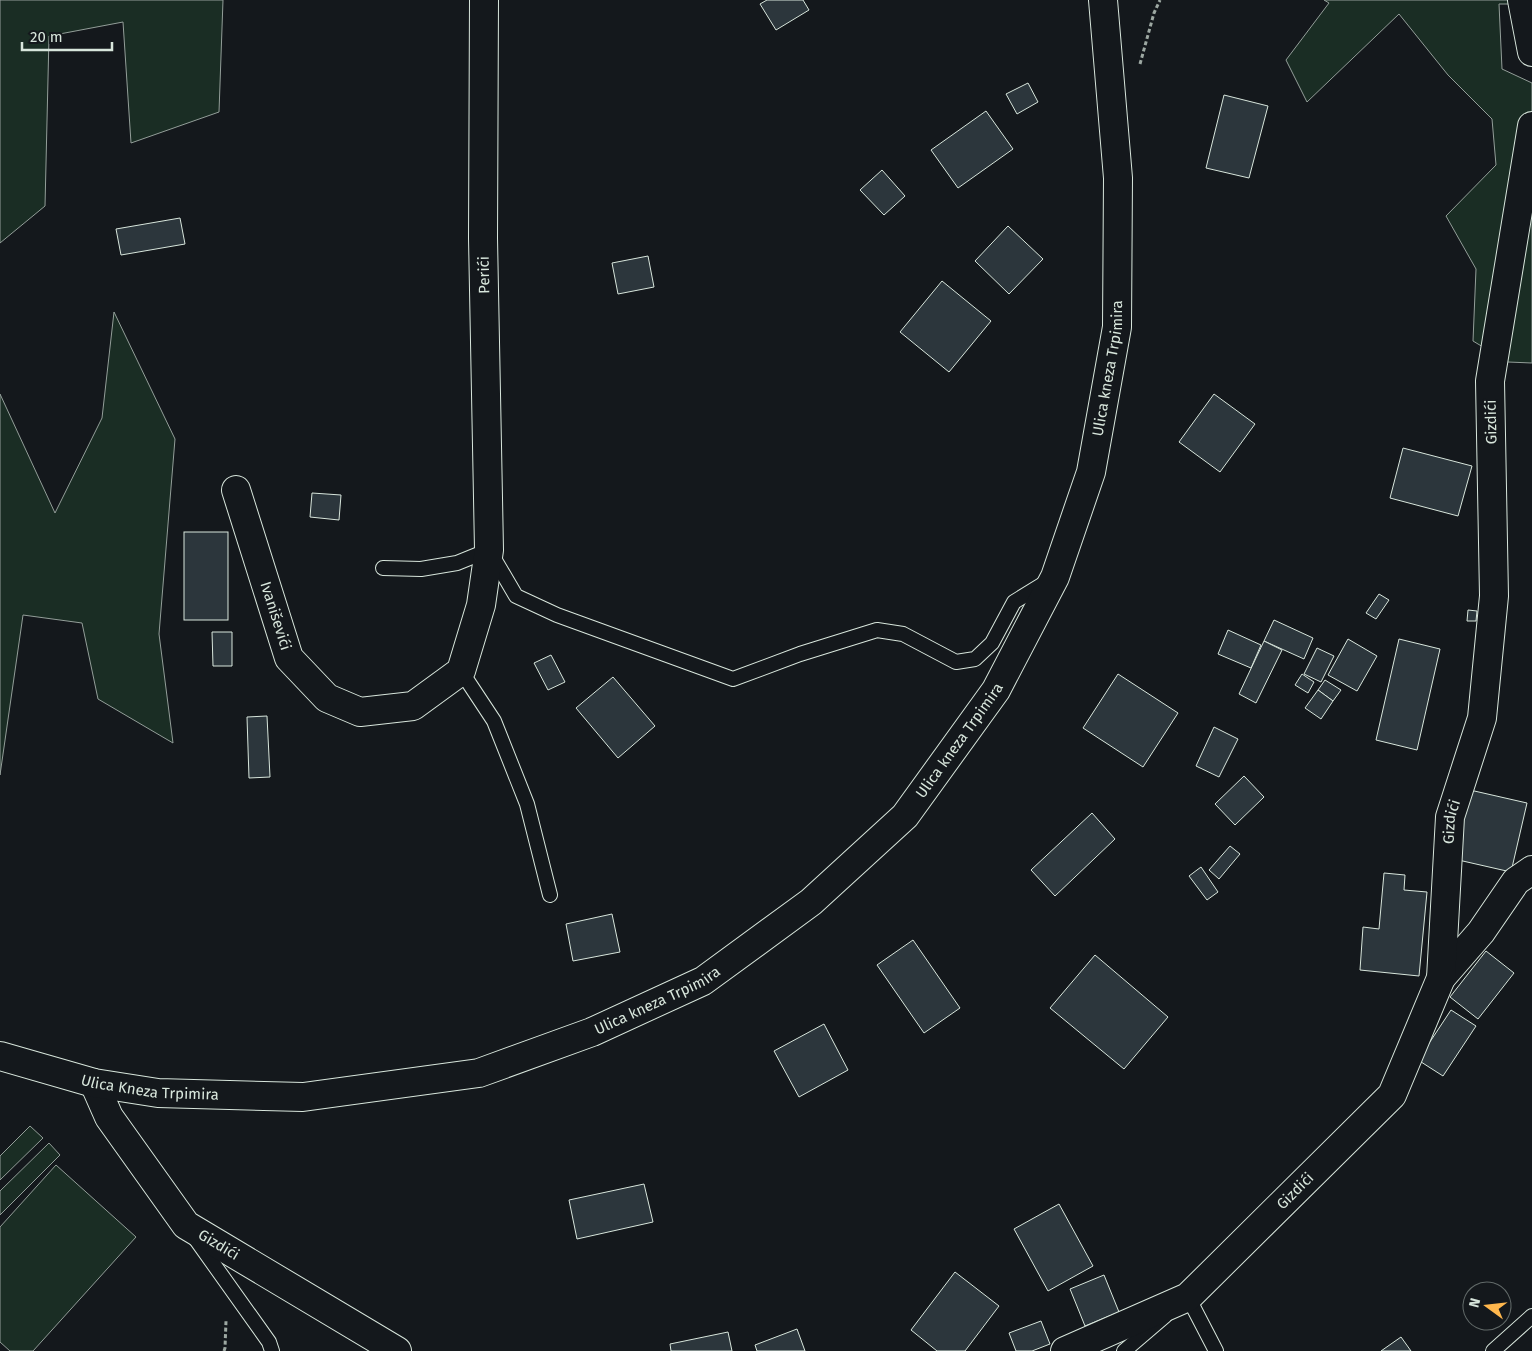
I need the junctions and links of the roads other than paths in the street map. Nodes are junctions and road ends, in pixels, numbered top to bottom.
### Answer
1 (484, 0) edge
2 (1103, 0) edge
3 (1522, 0) edge
4 (1532, 52) edge
5 (1532, 126) edge
6 (236, 490) dead end
7 (489, 550) junction
8 (383, 568) dead end
9 (1055, 577) junction
10 (461, 671) junction
11 (1532, 870) edge
12 (550, 895) dead end
13 (1441, 978) junction
14 (0, 1056) edge
15 (94, 1083) junction
16 (303, 1097) joint
17 (186, 1226) junction
18 (1188, 1297) junction
19 (1532, 1316) edge
20 (272, 1351) edge
21 (397, 1351) edge
22 (1065, 1351) edge
23 (1124, 1351) edge
24 (1216, 1351) edge
25 (1493, 1351) edge

1 - 7 street, Perići
2 - 9 street, Ulica kneza Trpimira
3 - 4 street
5 - 13 street, Gizdići
6 - 10 street, Ivaniševići
7 - 8 lane
7 - 9 lane
7 - 10 street
9 - 16 street, Ulica kneza Trpimira
10 - 12 lane
11 - 13 street
13 - 18 street, Gizdići
14 - 15 street, Ulica Kneza Trpimira
15 - 16 street, Ulica Kneza Trpimira
15 - 17 street, Gizdići
17 - 20 lane
17 - 21 street, Gizdići
18 - 22 street, Gizdići
18 - 23 lane
18 - 24 lane
19 - 25 lane

